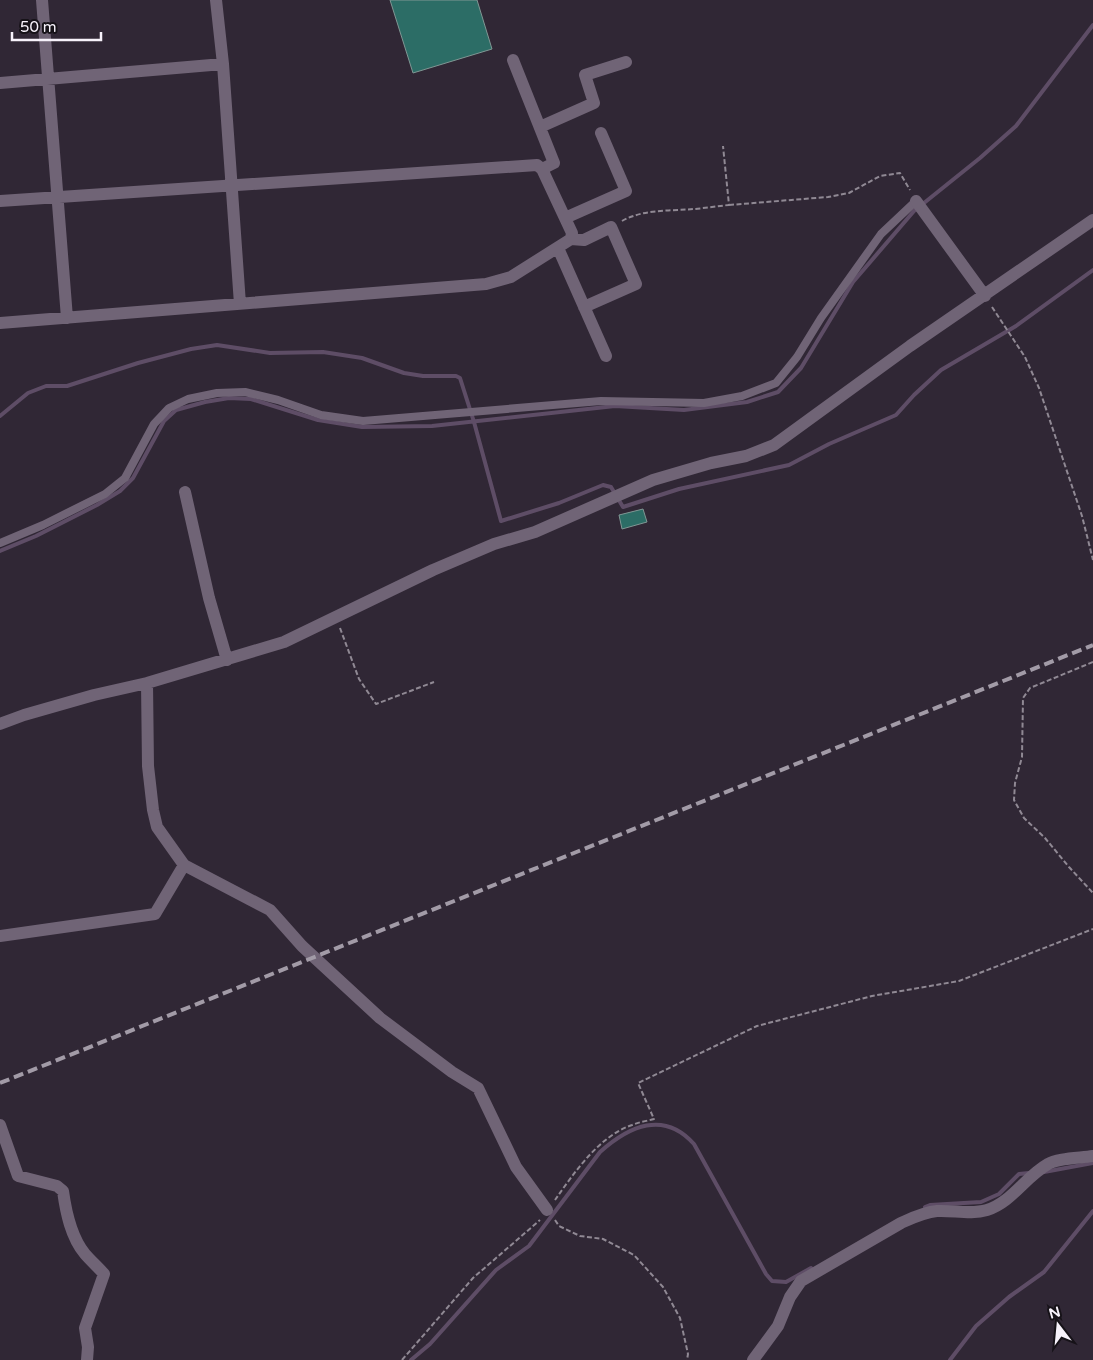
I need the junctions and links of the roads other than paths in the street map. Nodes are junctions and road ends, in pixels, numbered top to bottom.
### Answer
1 (42, 0) edge
2 (216, 0) edge
3 (513, 60) dead end
4 (626, 62) dead end
5 (223, 64) junction
6 (48, 79) junction
7 (0, 83) edge
8 (540, 127) junction
9 (600, 133) dead end
10 (542, 169) junction
11 (231, 185) junction
12 (58, 197) junction
13 (0, 201) edge
14 (916, 201) joint
15 (565, 218) junction
16 (1093, 220) edge
17 (570, 239) junction
18 (558, 248) junction
19 (985, 296) junction
20 (240, 304) junction
21 (584, 307) junction
22 (67, 318) junction
23 (0, 323) edge
24 (606, 356) dead end
25 (185, 492) dead end
26 (0, 543) edge
27 (227, 660) junction
28 (147, 683) junction
29 (0, 724) edge
30 (184, 866) junction
31 (0, 936) edge
32 (0, 1126) edge
33 (1093, 1156) edge
34 (547, 1210) road end
35 (87, 1360) edge
36 (753, 1360) edge

1 - 6 street
2 - 5 street
3 - 8 street
4 - 8 street
5 - 6 street
5 - 11 street
6 - 7 street
6 - 12 street
8 - 10 street
9 - 15 street
10 - 11 street
10 - 15 street
11 - 12 street
11 - 20 street
12 - 13 street
12 - 22 street
14 - 19 street
14 - 26 lane
15 - 17 street
16 - 19 street
17 - 18 street
17 - 21 street
18 - 20 street
18 - 21 street
19 - 27 street
20 - 22 street
21 - 24 street
22 - 23 street
25 - 27 street
27 - 28 street
28 - 29 street
28 - 30 street
30 - 31 street
30 - 34 street
32 - 35 street
33 - 36 street

